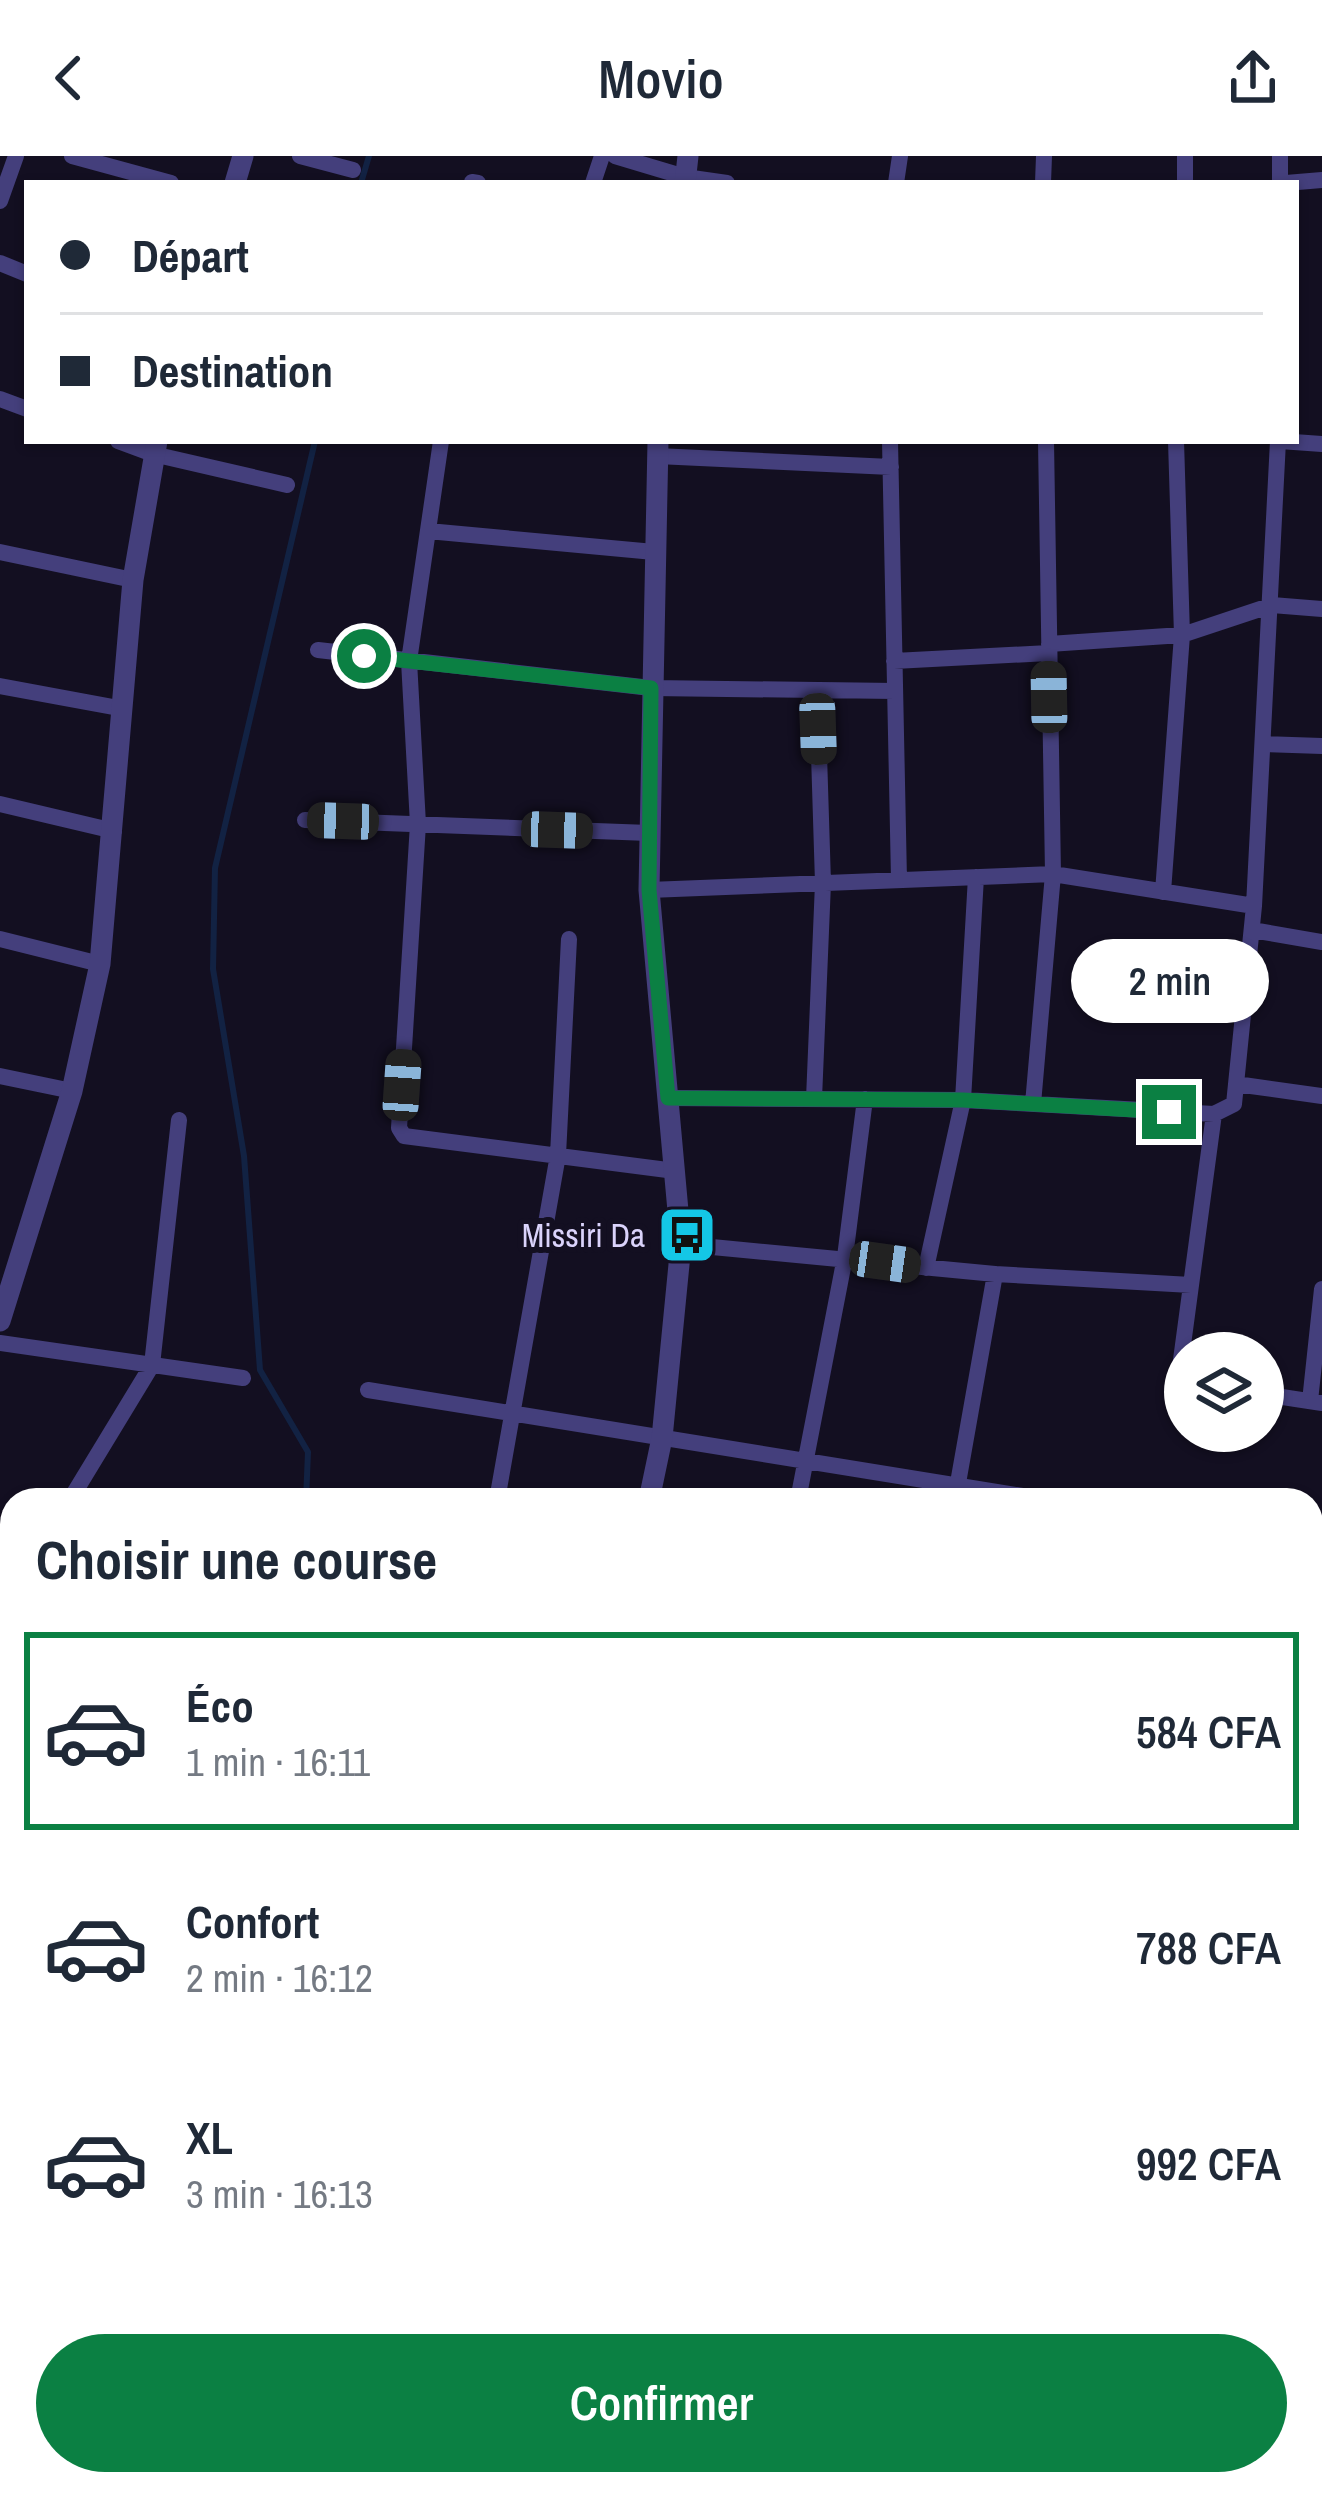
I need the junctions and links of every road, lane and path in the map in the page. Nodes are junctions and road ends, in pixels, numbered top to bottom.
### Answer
1 (16, 156) edge
2 (72, 156) edge
3 (300, 156) edge
4 (615, 156) edge
5 (353, 170) dead end
6 (686, 172) edge
7 (161, 180) edge
8 (716, 180) edge
9 (0, 201) edge
10 (440, 444) edge
11 (890, 444) edge
12 (1046, 444) edge
13 (1176, 444) edge
14 (1279, 444) edge
15 (155, 447) edge
16 (657, 448) edge
17 (891, 467) junction
18 (287, 485) dead end
19 (428, 531) junction
20 (0, 552) edge
21 (654, 552) junction
22 (133, 580) junction
23 (1272, 605) junction
24 (1322, 609) edge
25 (1182, 635) junction
26 (1049, 648) junction
27 (318, 650) dead end
28 (409, 661) junction
29 (894, 661) junction
30 (0, 686) edge
31 (651, 688) junction
32 (817, 690) junction
33 (895, 691) junction
34 (124, 709) junction
35 (1263, 744) junction
36 (1322, 746) edge
37 (0, 805) edge
38 (305, 820) dead end
39 (418, 824) junction
40 (114, 830) junction
41 (649, 833) junction
42 (1052, 874) junction
43 (976, 877) junction
44 (899, 880) junction
45 (823, 883) junction
46 (649, 890) junction
47 (1163, 892) junction
48 (1253, 906) junction
49 (1252, 930) junction
50 (0, 939) edge
51 (569, 939) dead end
52 (1322, 942) edge
53 (100, 964) junction
54 (0, 1076) edge
55 (1236, 1084) junction
56 (72, 1091) junction
57 (1322, 1096) edge
58 (668, 1098) junction
59 (814, 1099) junction
60 (865, 1099) junction
61 (963, 1100) junction
62 (1034, 1104) junction
63 (1214, 1114) junction
64 (179, 1120) dead end
65 (558, 1154) junction
66 (675, 1171) junction
67 (681, 1244) junction
68 (845, 1257) junction
69 (926, 1268) junction
70 (7, 1274) edge
71 (995, 1274) junction
72 (1191, 1285) junction
73 (1322, 1289) edge
74 (0, 1321) edge
75 (1185, 1332) edge
76 (0, 1343) edge
77 (152, 1365) junction
78 (243, 1378) dead end
79 (368, 1390) dead end
80 (1284, 1397) edge
81 (1316, 1402) edge
82 (510, 1413) junction
83 (662, 1438) junction
84 (805, 1461) junction
85 (77, 1488) edge
86 (499, 1488) edge
87 (652, 1488) edge
88 (800, 1488) edge
89 (933, 1488) edge
90 (958, 1488) edge

1 - 9 street
2 - 7 street
3 - 5 street
4 - 6 street
6 - 8 street
10 - 19 street
11 - 17 street
12 - 26 street
13 - 25 street
14 - 23 street
15 - 18 street
15 - 22 street
16 - 17 street
16 - 21 street
17 - 29 street
19 - 21 street
19 - 28 street
20 - 22 street
21 - 31 street
22 - 34 street
23 - 24 street
23 - 25 street
23 - 35 street
25 - 26 street
25 - 47 street
26 - 29 street
26 - 42 street
27 - 28 street
28 - 31 street
28 - 39 street
29 - 33 street
30 - 34 street
31 - 32 street
31 - 41 street
32 - 33 street
32 - 45 street
33 - 44 street
34 - 40 street
35 - 36 street
35 - 48 street
37 - 40 street
38 - 39 street
39 - 41 street
39 - 65 street
40 - 53 street
41 - 46 street
42 - 43 street
42 - 47 street
42 - 62 street
43 - 44 street
43 - 61 street
44 - 45 street
45 - 46 street
45 - 59 street
46 - 58 street
47 - 48 street
48 - 49 street
49 - 52 street
49 - 55 street
50 - 53 street
51 - 65 street
53 - 56 street
54 - 56 street
55 - 57 street
55 - 63 street
56 - 70 street
58 - 59 street
58 - 66 street
59 - 60 street
60 - 61 street
60 - 68 street
61 - 62 street
61 - 69 street
62 - 63 street
63 - 72 street
64 - 77 street
65 - 66 street
65 - 82 street
66 - 67 street
67 - 68 street
67 - 83 street
68 - 69 street
68 - 84 street
69 - 71 street
70 - 74 street
71 - 72 street
71 - 90 street
72 - 75 street
73 - 81 street
76 - 77 street
77 - 78 street
77 - 85 street
79 - 82 street
80 - 81 street
82 - 83 street
82 - 86 street
83 - 84 street
83 - 87 street
84 - 88 street
84 - 89 street

